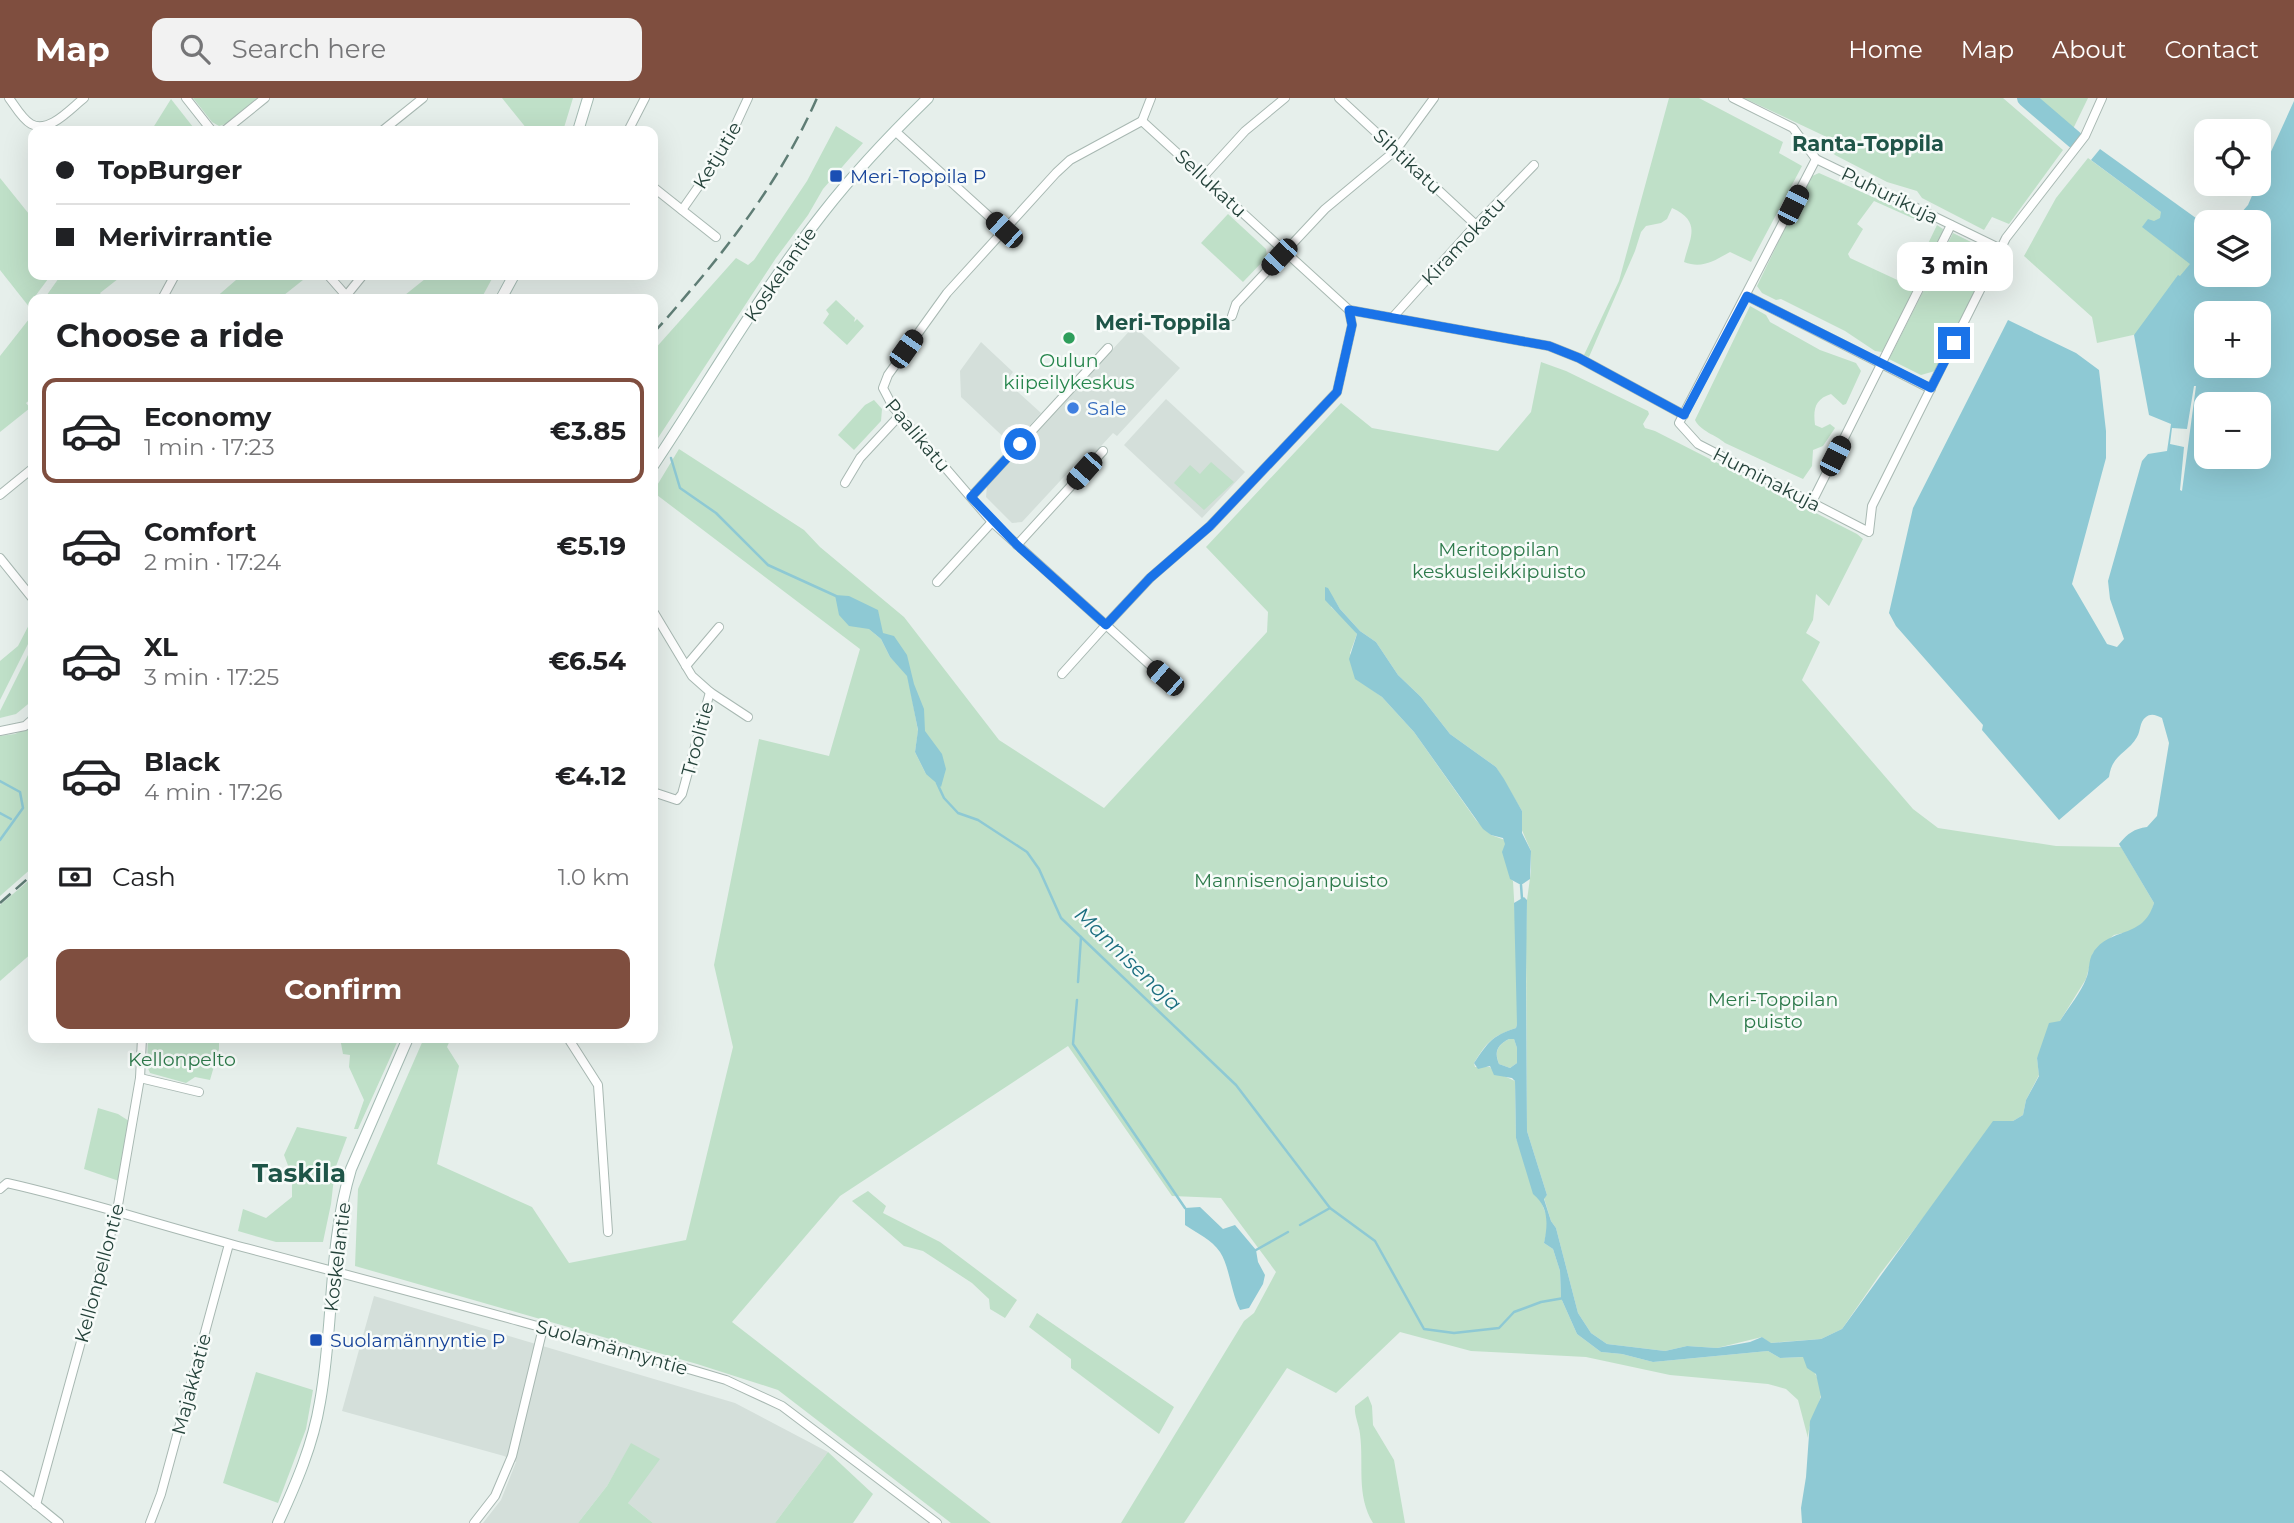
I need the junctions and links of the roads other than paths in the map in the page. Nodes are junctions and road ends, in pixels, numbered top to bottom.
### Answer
1 (9, 98) edge
2 (83, 98) edge
3 (186, 98) edge
4 (265, 98) edge
5 (423, 98) edge
6 (589, 98) edge
7 (645, 98) edge
8 (748, 98) edge
9 (928, 98) edge
10 (1151, 98) edge
11 (1284, 98) edge
12 (1339, 98) edge
13 (1434, 98) edge
14 (1732, 98) edge
15 (2102, 98) edge
16 (1142, 121) junction
17 (36, 126) edge
18 (44, 126) edge
19 (208, 126) edge
20 (230, 126) edge
21 (388, 126) edge
22 (580, 126) edge
23 (631, 126) edge
24 (895, 131) junction
25 (1396, 150) junction
26 (1816, 159) junction
27 (1534, 165) dead end
28 (1203, 176) junction
29 (658, 191) edge
30 (682, 210) junction
31 (1476, 225) junction
32 (1951, 225) junction
33 (1004, 230) junction
34 (716, 237) dead end
35 (2001, 249) junction
36 (1284, 252) junction
37 (332, 280) edge
38 (344, 294) edge
39 (1747, 296) junction
40 (1349, 310) junction
41 (1232, 316) dead end
42 (1393, 317) junction
43 (1108, 348) dead end
44 (1881, 364) junction
45 (1931, 388) junction
46 (900, 415) junction
47 (1684, 415) junction
48 (1103, 451) dead end
49 (658, 458) edge
50 (28, 472) edge
51 (845, 483) dead end
52 (0, 495) edge
53 (971, 497) junction
54 (1812, 502) junction
55 (992, 522) junction
56 (1017, 545) junction
57 (0, 558) edge
58 (937, 582) dead end
59 (28, 592) edge
60 (658, 619) edge
61 (1106, 625) junction
62 (719, 627) dead end
63 (686, 666) junction
64 (1062, 674) dead end
65 (1171, 684) dead end
66 (710, 692) junction
67 (748, 717) dead end
68 (28, 723) edge
69 (0, 732) edge
70 (658, 794) edge
71 (142, 1043) edge
72 (406, 1043) edge
73 (571, 1043) edge
74 (140, 1078) junction
75 (199, 1092) dead end
76 (0, 1189) edge
77 (117, 1211) junction
78 (608, 1232) dead end
79 (229, 1244) junction
80 (333, 1272) junction
81 (543, 1328) junction
82 (0, 1475) edge
83 (37, 1504) junction
84 (59, 1523) edge
85 (150, 1523) edge
86 (278, 1523) edge
87 (474, 1523) edge
88 (937, 1523) edge

1 - 17 street
2 - 18 street
3 - 19 street
4 - 20 street
5 - 21 street
6 - 22 main road
7 - 23 street
8 - 30 street, Ketjutie
9 - 24 main road, Koskelantie
10 - 16 street
11 - 28 street
12 - 25 street, Sihtikatu
13 - 25 street
14 - 26 street
15 - 35 street
16 - 28 street, Sellukatu
16 - 33 street
24 - 33 street
24 - 49 main road, Koskelantie
25 - 31 street, Sihtikatu
25 - 36 street
26 - 32 street, Puhurikuja
26 - 39 street
27 - 31 street, Kiramokatu
28 - 36 street, Sellukatu
29 - 30 street
30 - 34 street
31 - 42 street, Kiramokatu
32 - 35 street, Puhurikuja
32 - 44 street
33 - 46 street, Paalikatu
35 - 45 street
36 - 40 street, Sellukatu
36 - 41 street
37 - 38 street
39 - 44 street
39 - 47 street
40 - 42 street
40 - 61 street
42 - 47 street
43 - 53 street
44 - 45 street
44 - 54 street
45 - 54 street, Huminakuja
46 - 51 street
46 - 53 street, Paalikatu
47 - 54 street, Huminakuja
48 - 56 street
50 - 52 street
53 - 55 street, Paalikatu
55 - 56 street, Paalikatu
55 - 58 street
56 - 61 street, Paalikatu
57 - 59 street
60 - 63 street
61 - 64 street
61 - 65 street, Paalikatu
62 - 63 street
63 - 66 street
66 - 67 street
66 - 70 street, Troolitie
68 - 69 street
71 - 74 street, Kellonpellontie
72 - 80 main road, Koskelantie
73 - 78 street
74 - 75 street
74 - 77 street, Kellonpellontie
76 - 77 street, Suolamännyntie
77 - 79 street, Suolamännyntie
77 - 83 street, Kellonpellontie
79 - 80 street, Suolamännyntie
79 - 85 street, Majakkatie
80 - 81 street, Suolamännyntie
80 - 86 main road, Koskelantie
81 - 87 street
81 - 88 street, Suolamännyntie
82 - 83 street
83 - 84 street

